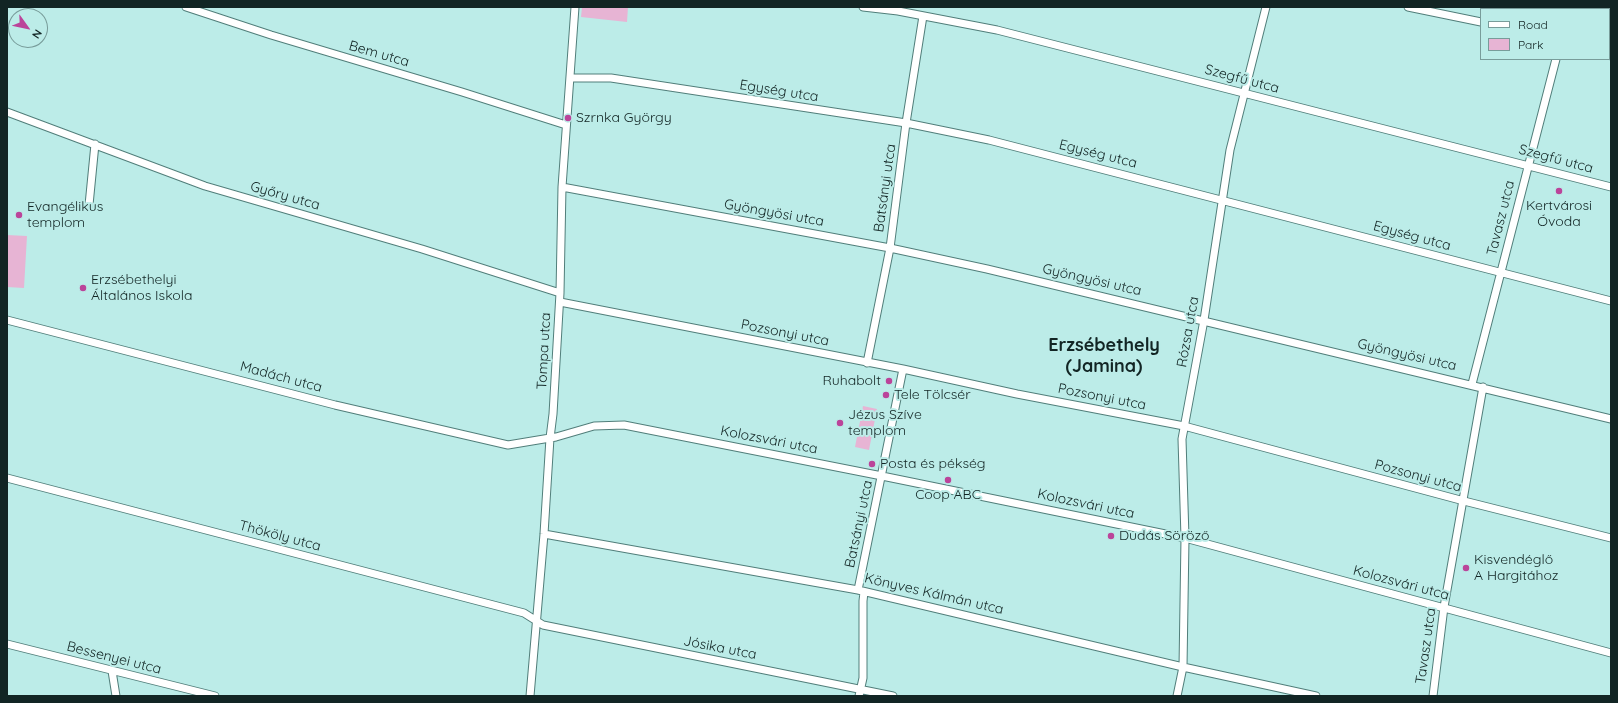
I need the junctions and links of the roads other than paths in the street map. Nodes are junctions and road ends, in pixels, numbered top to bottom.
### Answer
1 (186, 7) edge
2 (575, 7) edge
3 (863, 7) edge
4 (1266, 7) edge
5 (1408, 7) edge
6 (899, 9) edge
7 (923, 16) junction
8 (1480, 22) edge
9 (1556, 60) edge
10 (570, 78) junction
11 (1245, 94) junction
12 (7, 112) edge
13 (906, 123) junction
14 (566, 125) junction
15 (95, 144) junction
16 (1528, 165) junction
17 (562, 187) junction
18 (1611, 187) edge
19 (1222, 199) junction
20 (89, 205) dead end
21 (890, 248) junction
22 (1501, 273) junction
23 (560, 293) junction
24 (1611, 301) edge
25 (560, 302) junction
26 (7, 320) edge
27 (1204, 320) junction
28 (868, 363) junction
29 (903, 369) junction
30 (1472, 384) junction
31 (1483, 387) junction
32 (1611, 419) edge
33 (1184, 426) junction
34 (550, 438) junction
35 (882, 476) junction
36 (7, 478) edge
37 (1464, 502) junction
38 (544, 534) junction
39 (1185, 538) junction
40 (1611, 538) edge
41 (861, 591) junction
42 (1444, 608) junction
43 (536, 620) junction
44 (543, 625) joint
45 (7, 644) edge
46 (1611, 652) edge
47 (1183, 667) junction
48 (112, 672) junction
49 (860, 692) edge
50 (116, 696) edge
51 (215, 696) edge
52 (530, 696) edge
53 (893, 696) edge
54 (1177, 696) edge
55 (1316, 696) edge
56 (1433, 696) edge

1 - 14 street, Bem utca
2 - 10 street, Tompa utca
3 - 6 street, Szegfű utca
4 - 11 street, Rózsa utca
5 - 8 street
6 - 7 street, Szegfű utca
7 - 11 street, Szegfű utca
7 - 13 street, Batsányi utca
9 - 16 street, Tavasz utca
10 - 13 street, Egység utca
10 - 14 street, Tompa utca
11 - 16 street, Szegfű utca
11 - 19 street, Rózsa utca
12 - 15 street, Győry utca
13 - 19 street, Egység utca
13 - 21 street, Batsányi utca
14 - 17 street, Tompa utca
15 - 20 street
15 - 23 street, Győry utca
16 - 18 street, Szegfű utca
16 - 22 street, Tavasz utca
17 - 21 street, Gyöngyösi utca
17 - 23 street, Tompa utca
19 - 22 street, Egység utca
19 - 27 street, Rózsa utca
21 - 27 street, Gyöngyösi utca
21 - 28 street, Batsányi utca
22 - 24 street, Egység utca
22 - 30 street, Tavasz utca
23 - 25 street, Tompa utca
25 - 28 street, Pozsonyi utca
25 - 34 street, Tompa utca
26 - 34 street, Madách utca
27 - 30 street, Gyöngyösi utca
27 - 33 street, Rózsa utca
28 - 29 street, Pozsonyi utca
29 - 33 street, Pozsonyi utca
29 - 35 street, Batsányi utca
30 - 31 street, Gyöngyösi utca
31 - 32 street, Gyöngyösi utca
31 - 37 street, Tavasz utca
33 - 37 street, Pozsonyi utca
33 - 39 street, Rózsa utca
34 - 35 street, Kolozsvári utca
34 - 38 street, Tompa utca
35 - 39 street, Kolozsvári utca
35 - 41 street, Batsányi utca
36 - 43 street, Thököly utca
37 - 40 street, Pozsonyi utca
37 - 42 street, Tavasz utca
38 - 41 street, Könyves Kálmán utca
38 - 43 street, Tompa utca
39 - 42 street, Kolozsvári utca
39 - 47 street, Rózsa utca
41 - 47 street, Könyves Kálmán utca
41 - 49 street, Batsányi utca
42 - 46 street, Kolozsvári utca
42 - 56 street, Tavasz utca
43 - 44 street, Thököly utca
43 - 52 street, Tompa utca
44 - 49 street, Jósika utca
45 - 48 street, Bessenyei utca
47 - 54 street, Rózsa utca
47 - 55 street, Könyves Kálmán utca
48 - 50 street
48 - 51 street, Bessenyei utca
49 - 53 street, Jósika utca

